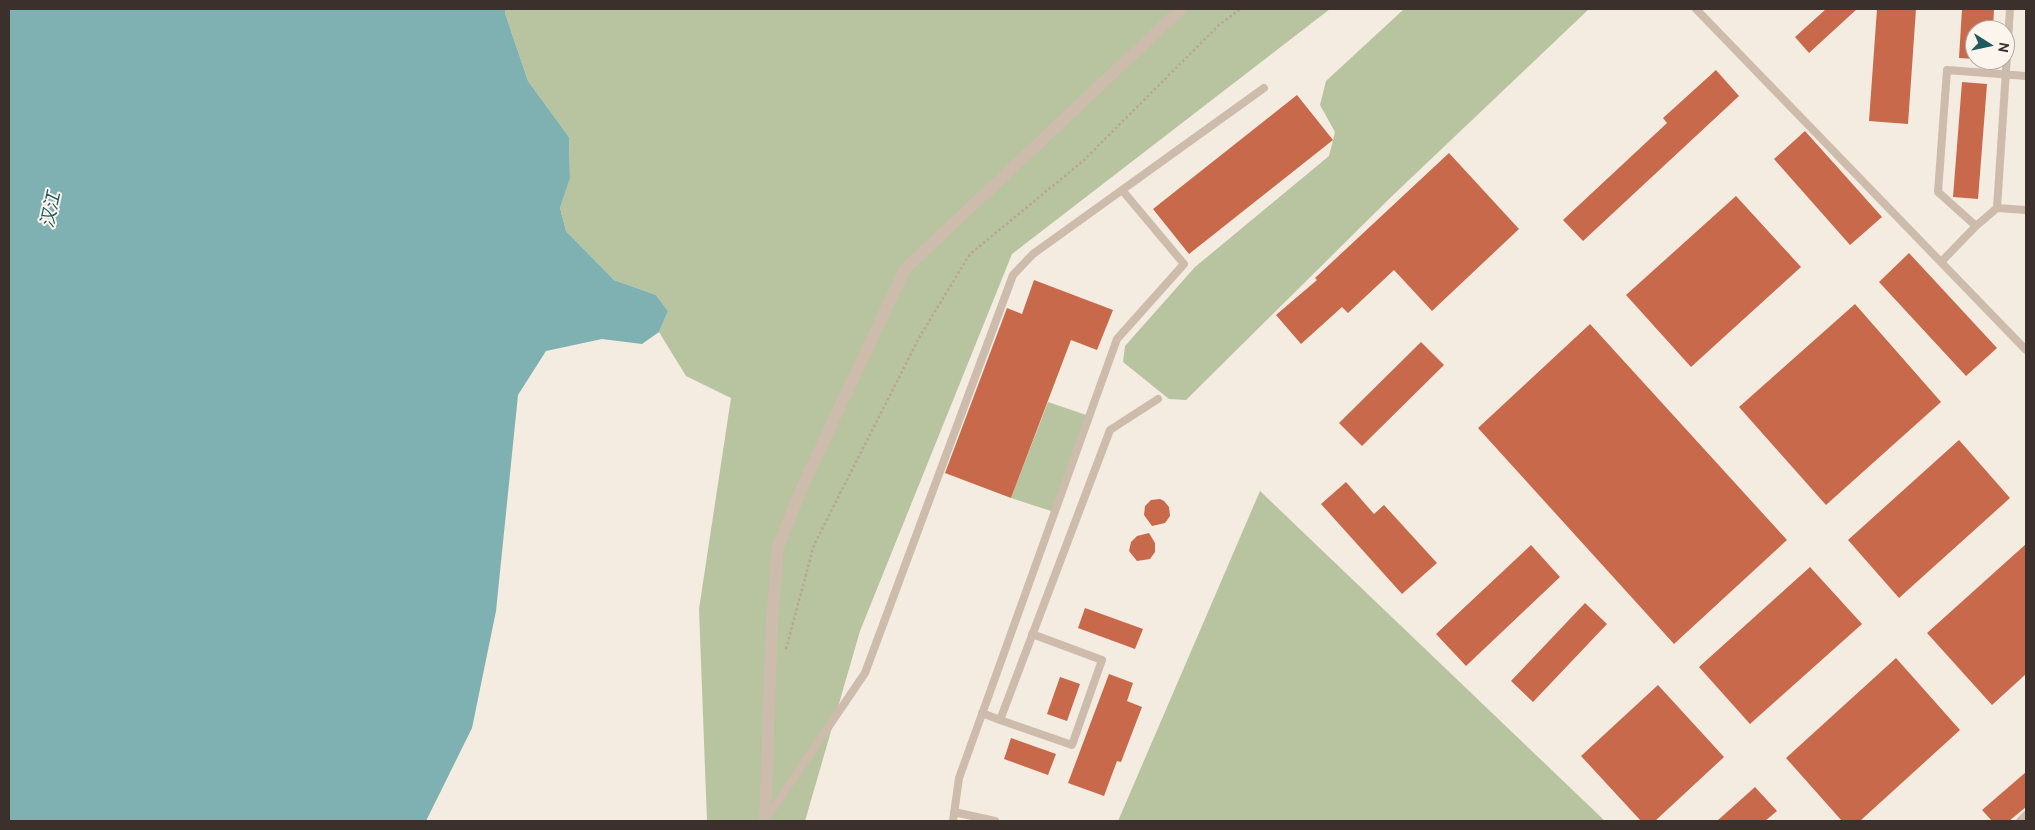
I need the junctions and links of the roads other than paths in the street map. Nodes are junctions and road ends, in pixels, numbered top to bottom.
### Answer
1 (1181, 9) edge
2 (1696, 9) edge
3 (2010, 9) edge
4 (2005, 74) junction
5 (2026, 76) edge
6 (1264, 88) dead end
7 (1122, 190) junction
8 (1997, 208) junction
9 (2026, 210) edge
10 (1976, 226) junction
11 (1941, 262) junction
12 (2026, 350) edge
13 (1158, 399) dead end
14 (1032, 634) junction
15 (982, 713) junction
16 (1000, 720) junction
17 (954, 812) junction
18 (2026, 815) edge
19 (765, 821) edge
20 (953, 821) edge
21 (995, 821) edge
22 (2020, 821) edge

1 - 19 street
2 - 11 lane
3 - 4 lane
4 - 5 lane
4 - 8 lane
4 - 10 lane
6 - 7 lane
7 - 15 lane
7 - 19 lane
8 - 9 lane
8 - 10 lane
10 - 11 lane
11 - 12 lane
13 - 14 lane
14 - 16 lane
14 - 16 lane
15 - 16 lane
15 - 17 lane
17 - 20 lane
17 - 21 lane
18 - 22 lane

